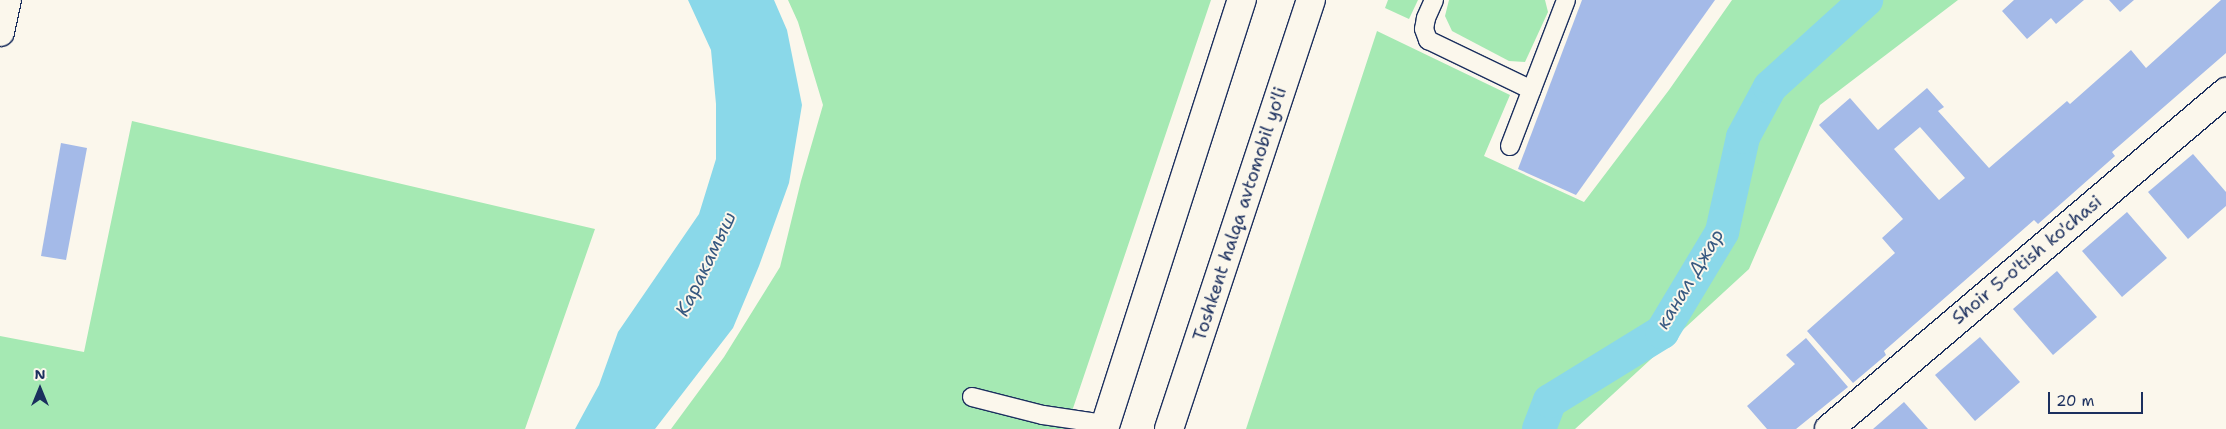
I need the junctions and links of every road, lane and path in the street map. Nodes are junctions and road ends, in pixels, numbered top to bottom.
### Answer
1 (7, 0) edge
2 (1242, 0) edge
3 (1311, 0) edge
4 (1434, 0) edge
5 (1566, 0) edge
6 (0, 32) edge
7 (1532, 90) junction
8 (2226, 92) edge
9 (1510, 146) dead end
10 (972, 397) dead end
11 (1105, 426) edge
12 (1169, 429) edge
13 (1829, 429) edge

1 - 6 main road
2 - 11 main road
3 - 12 main road, Toshkent halqa avtomobil yo'li
4 - 7 lane
5 - 7 lane
7 - 9 lane
8 - 13 main road, Shoir 5-o'tish ko'chasi
10 - 11 lane

